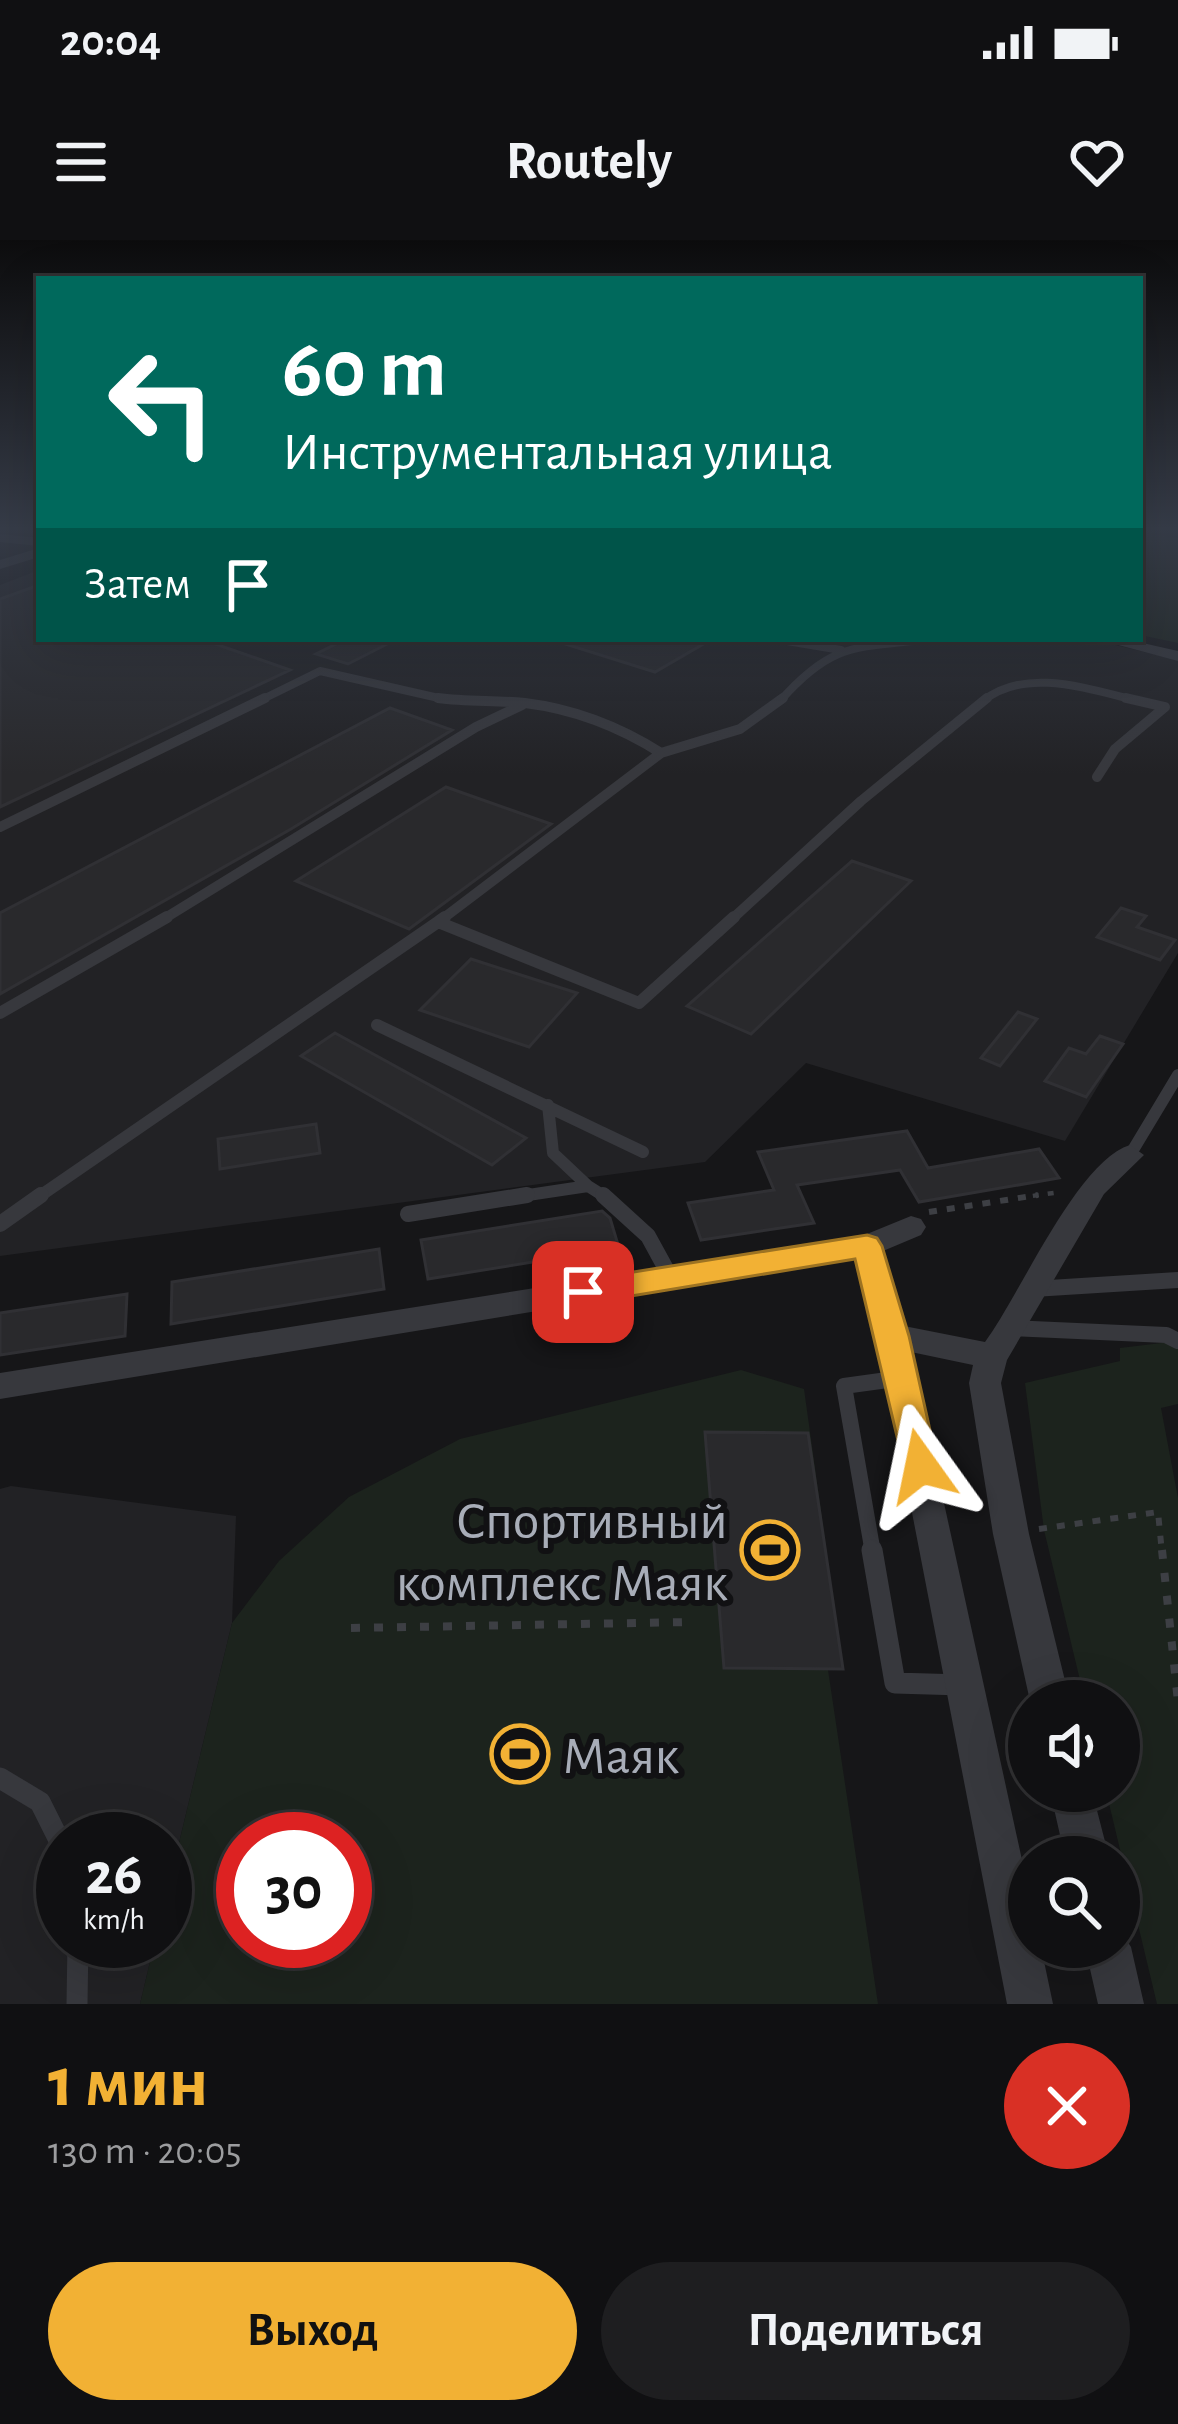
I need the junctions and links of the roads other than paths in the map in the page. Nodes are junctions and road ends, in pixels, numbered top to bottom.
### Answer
1 (793, 642) edge
2 (906, 642) edge
3 (1117, 642) edge
4 (841, 650) junction
5 (1178, 656) edge
6 (525, 703) junction
7 (661, 753) junction
8 (1097, 777) dead end
9 (0, 827) edge
10 (438, 922) junction
11 (0, 1013) edge
12 (376, 1025) dead end
13 (1178, 1075) edge
14 (548, 1105) junction
15 (643, 1152) dead end
16 (1130, 1155) joint
17 (588, 1186) junction
18 (408, 1214) dead end
19 (0, 1224) edge
20 (911, 1227) road end
21 (867, 1246) junction
22 (671, 1278) junction
23 (1178, 1280) edge
24 (1034, 1289) junction
25 (893, 1336) junction
26 (1174, 1336) edge
27 (1002, 1342) junction
28 (902, 1378) junction
29 (0, 1386) edge
30 (1045, 1680) edge
31 (968, 1685) junction
32 (0, 1778) edge
33 (45, 1812) edge
34 (78, 1968) edge
35 (1113, 1968) edge
36 (77, 2004) edge
37 (1030, 2004) edge
38 (1121, 2004) edge

1 - 4 lane
2 - 4 lane
3 - 5 street
4 - 7 lane
6 - 7 lane
6 - 9 lane
6 - 11 lane
7 - 10 lane
8 - 10 lane
10 - 19 lane
12 - 14 lane
13 - 16 lane
14 - 15 lane
14 - 17 lane
16 - 24 street
17 - 18 lane
17 - 22 lane
20 - 21 street
21 - 22 street
21 - 25 street
22 - 29 street
23 - 24 lane
24 - 27 street
25 - 27 street
25 - 28 street
26 - 27 lane
27 - 30 street
28 - 31 street
28 - 31 lane
31 - 37 street
32 - 33 lane
34 - 36 lane
35 - 38 street

